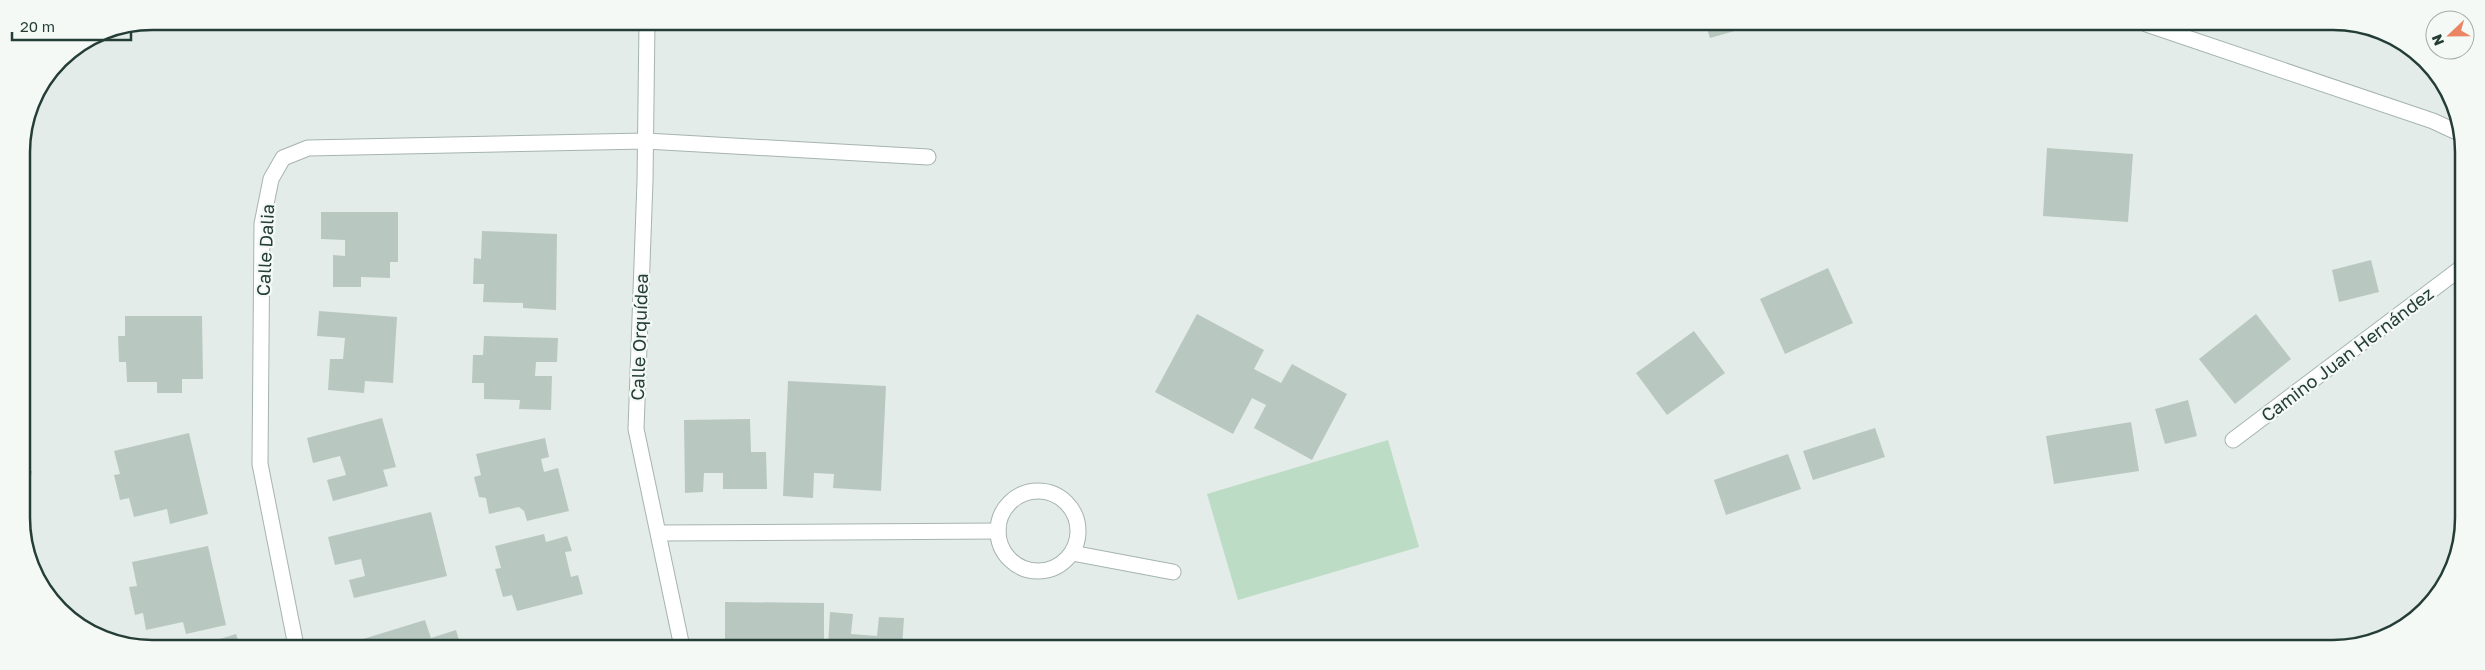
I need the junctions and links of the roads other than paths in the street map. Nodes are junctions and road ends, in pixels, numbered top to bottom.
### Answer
1 (647, 30) edge
2 (2164, 30) edge
3 (2453, 130) edge
4 (646, 141) junction
5 (928, 157) dead end
6 (2455, 273) edge
7 (2233, 440) dead end
8 (998, 531) junction
9 (659, 533) junction
10 (1072, 553) junction
11 (1173, 572) dead end
12 (295, 640) edge
13 (681, 640) edge

1 - 4 street, Calle Orquídea
2 - 3 street
4 - 5 street, Calle Dalia
4 - 9 street, Calle Orquídea
4 - 12 street, Calle Dalia
6 - 7 street, Camino Juan Hernández
8 - 9 street
8 - 10 street
8 - 10 street
9 - 13 street, Calle Orquídea
10 - 11 street

